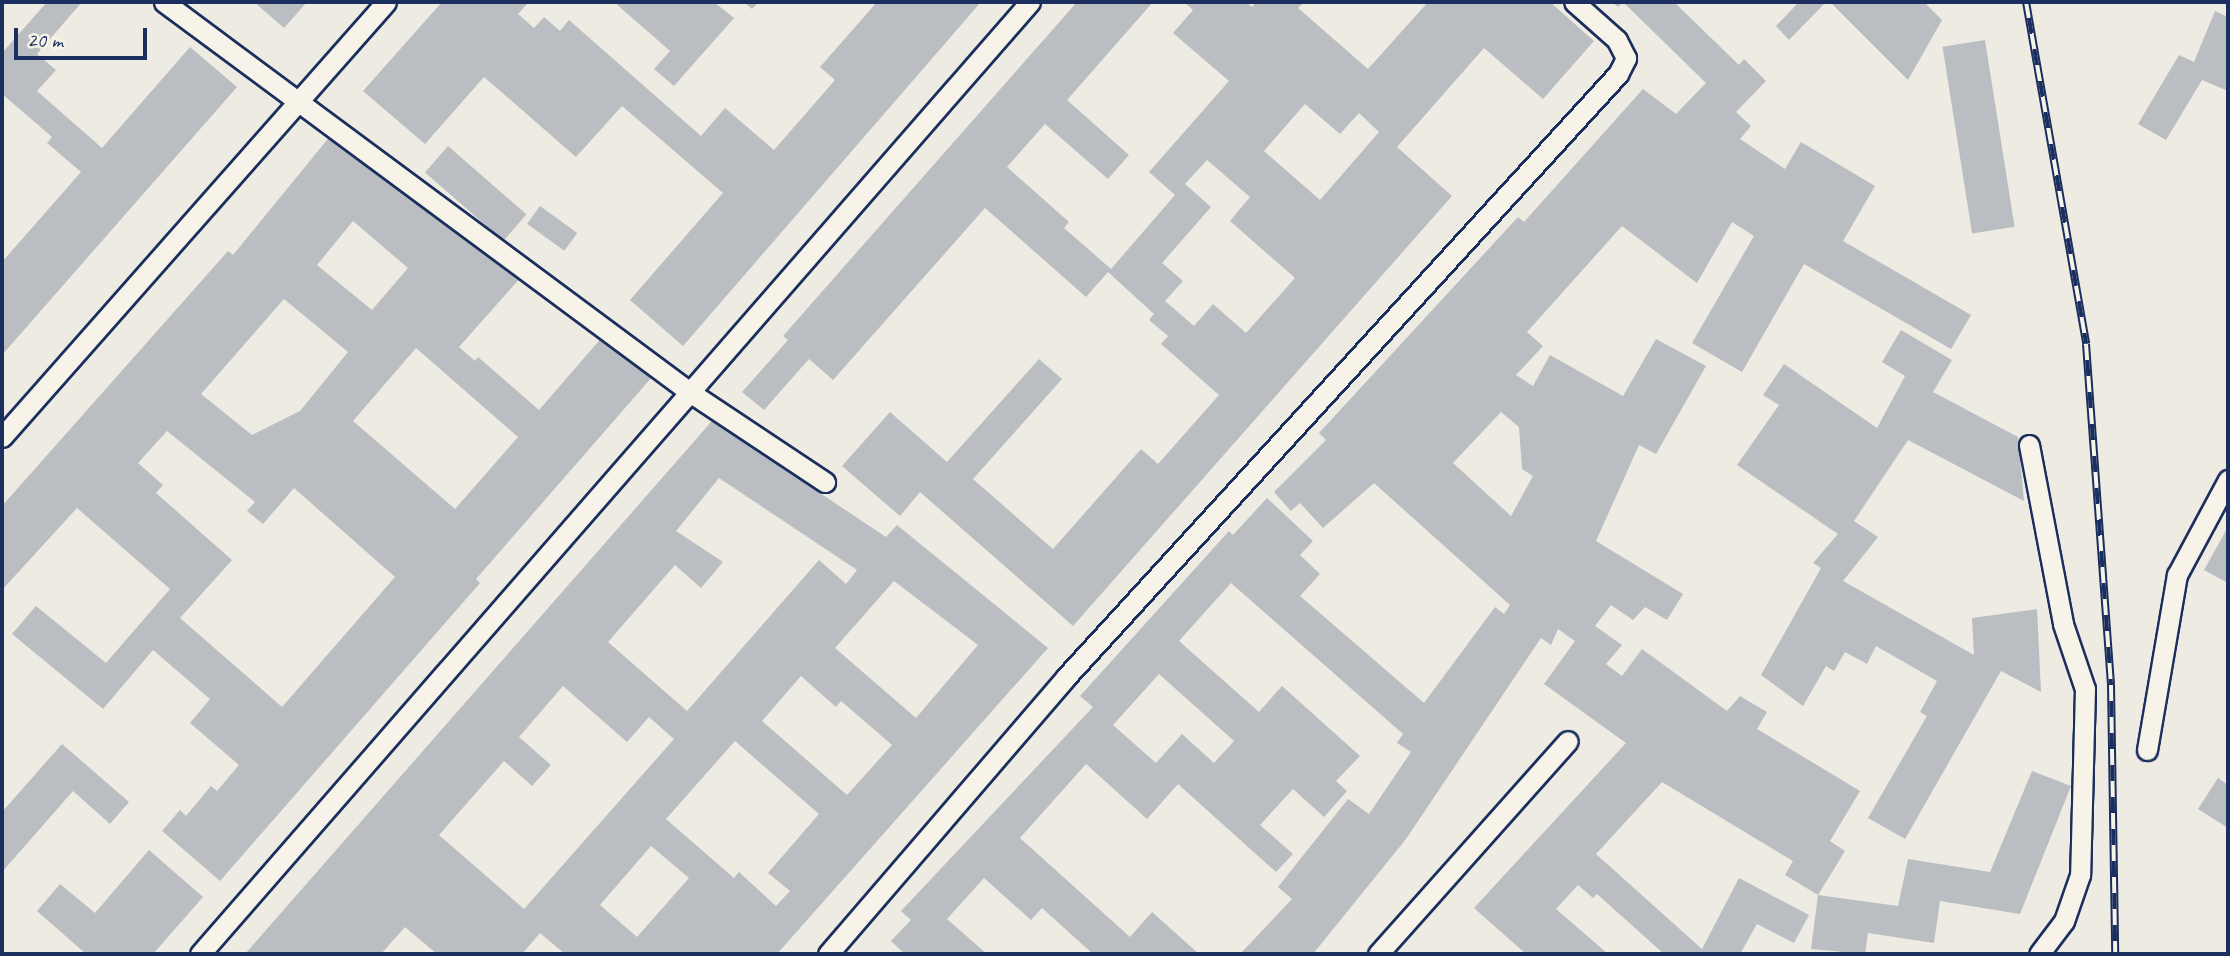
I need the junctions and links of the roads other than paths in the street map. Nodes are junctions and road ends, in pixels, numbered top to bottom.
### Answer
1 (164, 2) edge
2 (386, 2) edge
3 (1031, 2) edge
4 (1574, 2) edge
5 (300, 100) junction
6 (691, 393) junction
7 (2, 437) edge
8 (2029, 445) dead end
9 (2228, 480) edge
10 (825, 482) dead end
11 (1568, 741) dead end
12 (2147, 750) dead end
13 (200, 954) edge
14 (828, 954) edge
15 (1378, 954) edge
16 (2039, 954) edge

1 - 5 lane
2 - 5 lane
3 - 6 lane
4 - 14 lane
5 - 6 lane
5 - 7 lane
6 - 10 lane
6 - 13 lane
8 - 16 lane
9 - 12 lane
11 - 15 lane

